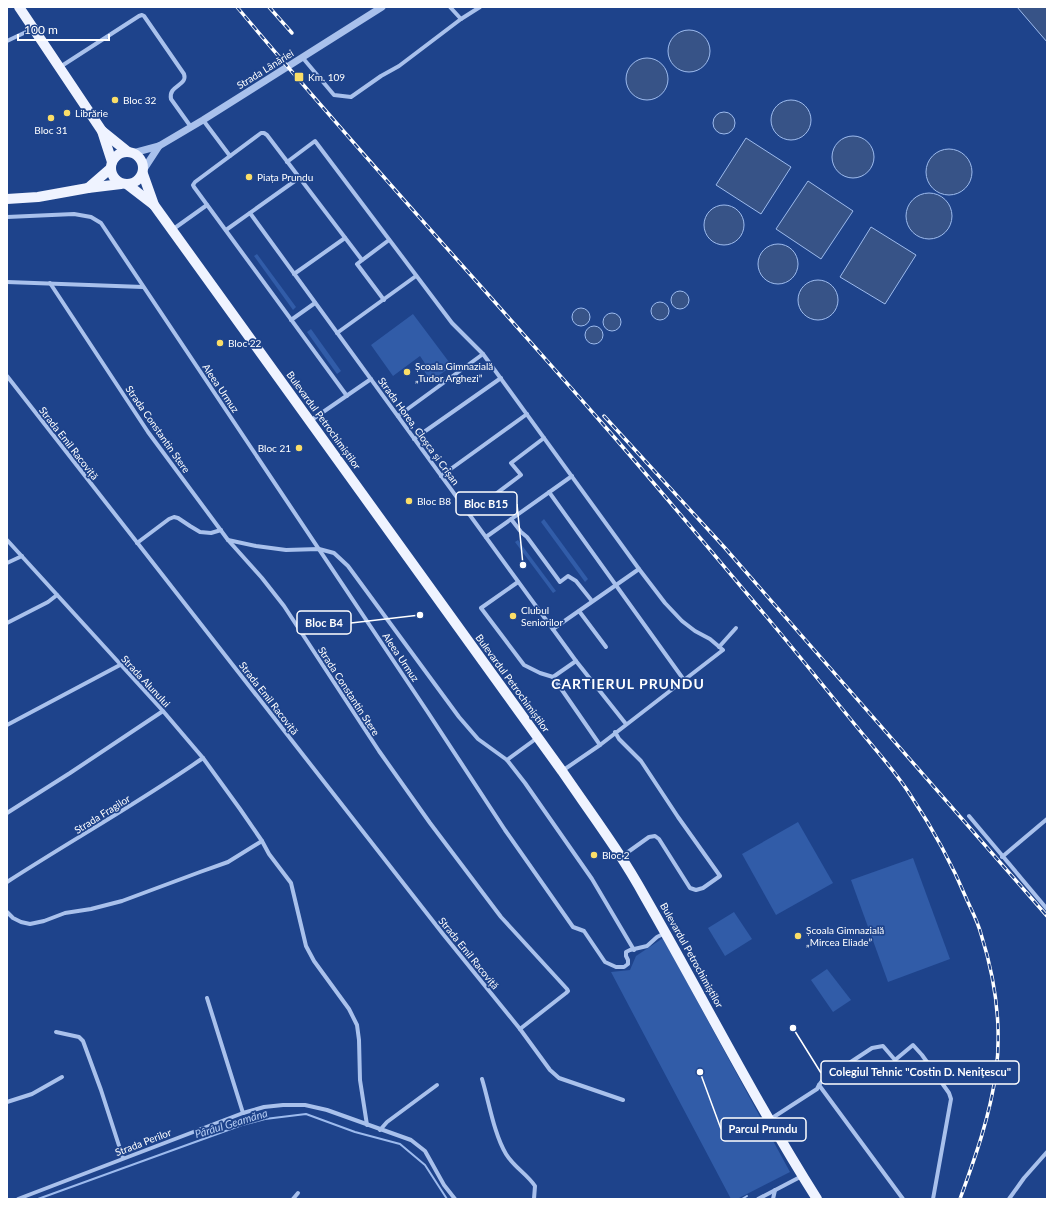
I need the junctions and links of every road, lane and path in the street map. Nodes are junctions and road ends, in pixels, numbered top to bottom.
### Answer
1 (19, 7) edge
2 (382, 7) edge
3 (450, 7) edge
4 (480, 7) edge
5 (461, 19) junction
6 (33, 28) junction
7 (7, 41) edge
8 (302, 57) junction
9 (59, 67) junction
10 (202, 120) junction
11 (191, 127) junction
12 (102, 131) junction
13 (159, 146) junction
14 (131, 152) junction
15 (230, 156) junction
16 (287, 162) junction
17 (111, 165) junction
18 (143, 172) junction
19 (299, 178) junction
20 (125, 184) junction
21 (88, 188) junction
22 (7, 199) edge
23 (154, 205) junction
24 (207, 205) junction
25 (250, 213) junction
26 (7, 217) edge
27 (172, 230) junction
28 (226, 230) junction
29 (345, 238) junction
30 (389, 240) junction
31 (362, 260) junction
32 (294, 274) junction
33 (416, 276) junction
34 (7, 282) edge
35 (50, 283) junction
36 (143, 287) junction
37 (384, 300) junction
38 (315, 303) junction
39 (291, 320) junction
40 (337, 333) junction
41 (483, 354) junction
42 (7, 376) edge
43 (501, 378) junction
44 (370, 379) junction
45 (347, 396) junction
46 (527, 414) junction
47 (398, 416) junction
48 (310, 421) junction
49 (544, 438) junction
50 (414, 439) junction
51 (441, 476) junction
52 (572, 476) junction
53 (549, 492) junction
54 (469, 514) junction
55 (512, 519) junction
56 (221, 530) junction
57 (486, 537) junction
58 (7, 540) edge
59 (228, 540) junction
60 (137, 543) junction
61 (319, 549) junction
62 (22, 556) junction
63 (7, 564) edge
64 (639, 568) junction
65 (518, 582) junction
66 (616, 585) junction
67 (57, 595) junction
68 (592, 602) junction
69 (579, 611) junction
70 (7, 624) edge
71 (736, 628) dead end
72 (553, 629) junction
73 (606, 647) dead end
74 (719, 647) junction
75 (576, 661) junction
76 (120, 665) junction
77 (553, 677) junction
78 (684, 680) junction
79 (163, 711) junction
80 (7, 724) edge
81 (626, 724) junction
82 (615, 732) junction
83 (538, 737) junction
84 (600, 745) junction
85 (203, 758) junction
86 (507, 760) junction
87 (562, 771) junction
88 (7, 813) edge
89 (969, 816) dead end
90 (1047, 819) edge
91 (262, 841) junction
92 (1002, 856) junction
93 (621, 857) junction
94 (7, 882) edge
95 (1047, 909) edge
96 (7, 912) edge
97 (665, 932) junction
98 (634, 950) junction
99 (207, 998) dead end
100 (520, 1029) junction
101 (56, 1032) dead end
102 (62, 1077) dead end
103 (482, 1079) dead end
104 (437, 1085) dead end
105 (819, 1085) junction
106 (623, 1100) dead end
107 (7, 1102) edge
108 (243, 1112) junction
109 (769, 1120) junction
110 (367, 1125) junction
111 (380, 1130) junction
112 (1047, 1152) edge
113 (124, 1158) junction
114 (803, 1176) junction
115 (775, 1190) junction
116 (298, 1193) dead end
117 (18, 1199) edge
118 (293, 1199) edge
119 (455, 1199) edge
120 (534, 1199) edge
121 (758, 1199) edge
122 (773, 1199) edge
123 (817, 1199) edge
124 (903, 1199) edge
125 (933, 1199) edge
126 (1008, 1199) edge

1 - 6 main road
2 - 8 street, Strada Lânăriei
3 - 5 street
4 - 5 street
5 - 8 street
6 - 7 street
6 - 9 main road
8 - 10 street, Strada Lânăriei
9 - 11 street
9 - 12 main road
10 - 11 street, Strada Lânăriei
10 - 15 street
11 - 13 street, Strada Lânăriei
12 - 14 main road
12 - 17 main road
13 - 14 street
13 - 18 street
14 - 17 main road
14 - 18 main road
15 - 16 street
15 - 24 street
16 - 19 street
16 - 30 street
17 - 20 main road
17 - 21 main road
18 - 20 main road
18 - 23 main road, Bulevardul Petrochimiștilor
19 - 25 street
19 - 29 street
20 - 21 main road
20 - 23 main road, Bulevardul Petrochimiștilor
21 - 22 main road
23 - 27 main road, Bulevardul Petrochimiștilor
24 - 27 street
24 - 28 street
25 - 28 street
25 - 32 street, Strada Horea, Cloșca și Crișan
26 - 36 street, Aleea Urmuz
27 - 48 main road, Bulevardul Petrochimiștilor
28 - 39 street
29 - 31 street
29 - 32 street
30 - 31 street
30 - 33 street
31 - 37 street
32 - 38 street, Strada Horea, Cloșca și Crișan
33 - 37 street
33 - 41 street
34 - 35 street
35 - 36 street
35 - 56 street, Strada Constantin Stere
36 - 61 street, Aleea Urmuz
37 - 40 street
38 - 39 street
38 - 40 street, Strada Horea, Cloșca și Crișan
39 - 45 street
40 - 44 street, Strada Horea, Cloșca și Crișan
41 - 43 street
41 - 47 street
42 - 60 street, Strada Emil Racoviță
43 - 46 street
43 - 50 street
44 - 45 street, Strada Horea, Cloșca și Crișan
44 - 47 street, Strada Horea, Cloșca și Crișan
45 - 48 street, Strada Horea, Cloșca și Crișan
46 - 49 street
46 - 51 street
47 - 50 street, Strada Horea, Cloșca și Crișan
48 - 83 main road, Bulevardul Petrochimiștilor
49 - 52 street
49 - 54 street
50 - 51 street, Strada Horea, Cloșca și Crișan
51 - 54 street, Strada Horea, Cloșca și Crișan
52 - 53 street
52 - 64 street
53 - 55 street
53 - 66 street
54 - 57 street, Strada Horea, Cloșca și Crișan
55 - 57 street
55 - 68 street
56 - 59 street, Strada Constantin Stere
56 - 60 street
57 - 65 street, Strada Horea, Cloșca și Crișan
58 - 62 street, Strada Alunului
59 - 61 street
59 - 100 street, Strada Constantin Stere
60 - 100 street, Strada Emil Racoviță
61 - 86 street
61 - 98 street, Aleea Urmuz
62 - 63 street
62 - 67 street, Strada Alunului
64 - 66 street
64 - 74 street
65 - 72 street, Strada Horea, Cloșca și Crișan
65 - 77 street
66 - 68 street
66 - 78 street
67 - 70 street
67 - 76 street, Strada Alunului
68 - 69 street
69 - 72 street
69 - 73 street
71 - 74 street
72 - 75 street, Strada Horea, Cloșca și Crișan
74 - 78 street
75 - 77 street
75 - 81 street, Strada Horea, Cloșca și Crișan
76 - 79 street, Strada Alunului
76 - 80 street
77 - 84 street
78 - 81 street
79 - 85 street, Strada Alunului
79 - 88 street
81 - 82 street
82 - 84 street
82 - 93 street
83 - 86 street
83 - 87 main road, Bulevardul Petrochimiștilor
84 - 87 street
85 - 91 street, Strada Alunului
85 - 94 street, Strada Fragilor
86 - 98 street
87 - 93 main road, Bulevardul Petrochimiștilor
89 - 92 street
90 - 92 street
91 - 96 street
91 - 110 street, Strada Alunului
92 - 95 street
93 - 97 main road, Bulevardul Petrochimiștilor
97 - 98 street
97 - 109 main road, Bulevardul Petrochimiștilor
99 - 108 street
100 - 106 street, Strada Emil Racoviță
101 - 113 street
102 - 107 street
103 - 120 street
104 - 111 street
105 - 109 street
105 - 124 street
105 - 125 street
108 - 110 street, Strada Perilor
108 - 113 street, Strada Perilor
109 - 114 main road, Bulevardul Petrochimiștilor
110 - 111 street, Strada Perilor
111 - 119 street, Strada Perilor
112 - 126 street
113 - 117 street, Strada Perilor
114 - 115 street
114 - 123 main road, Bulevardul Petrochimiștilor
115 - 121 street
115 - 122 street
116 - 118 street

